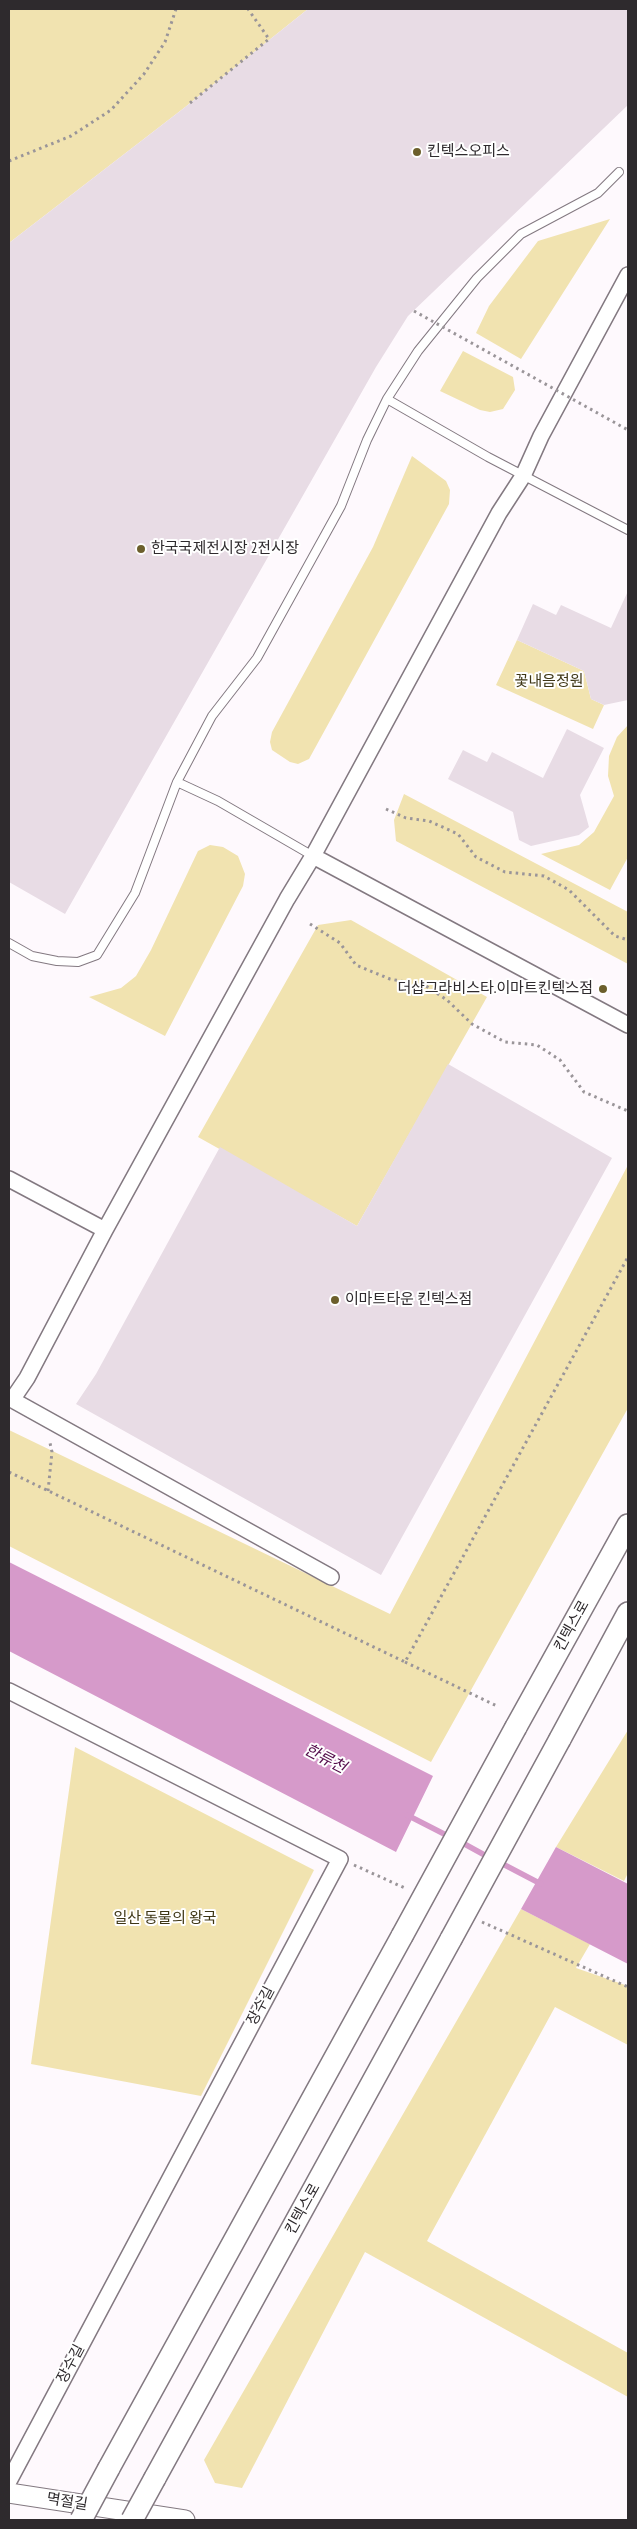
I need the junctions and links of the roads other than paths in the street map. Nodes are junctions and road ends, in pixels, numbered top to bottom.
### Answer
1 (619, 172) dead end
2 (628, 275) edge
3 (387, 399) junction
4 (523, 476) junction
5 (628, 530) edge
6 (177, 782) junction
7 (313, 856) junction
8 (9, 943) edge
9 (628, 1026) edge
10 (9, 1179) edge
11 (105, 1230) junction
12 (11, 1399) edge
13 (628, 1525) edge
14 (331, 1577) dead end
15 (628, 1613) edge
16 (9, 1690) edge
17 (9, 2481) edge
18 (9, 2493) edge
19 (81, 2520) edge
20 (132, 2520) edge
21 (186, 2520) edge

1 - 3 lane
2 - 4 street
3 - 4 lane
3 - 6 lane
4 - 5 lane
4 - 7 street
6 - 7 lane
6 - 8 lane
7 - 9 street
7 - 11 street
10 - 11 street
11 - 12 street
12 - 14 street
13 - 19 main road, 킨텍스로, bridge
15 - 20 main road, 킨텍스로, bridge
16 - 17 street, 장수길
18 - 21 street, 멱절길

